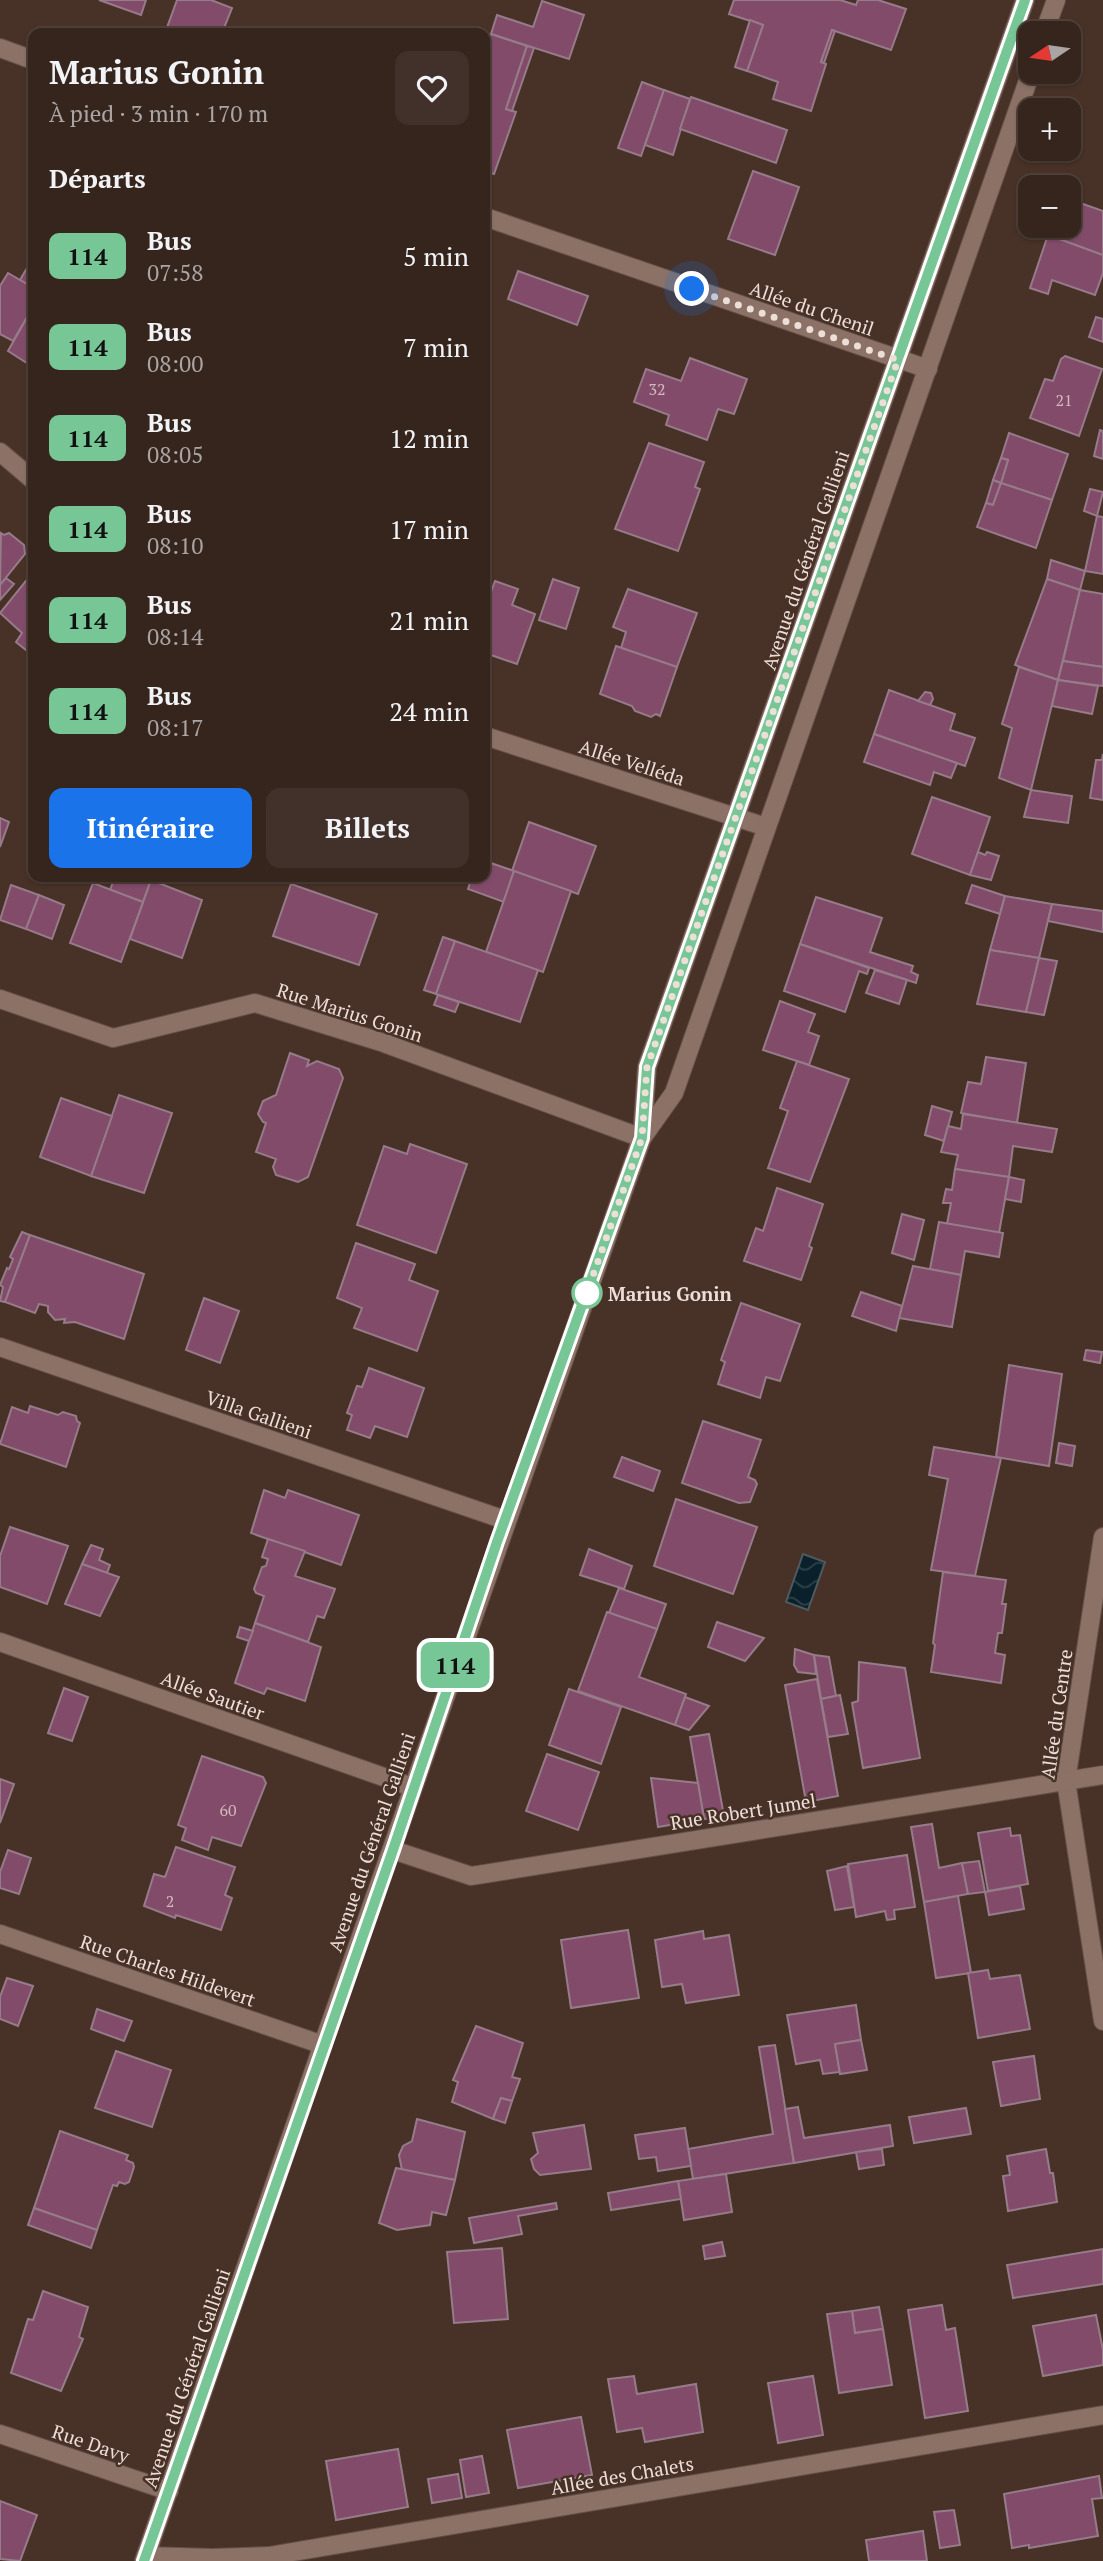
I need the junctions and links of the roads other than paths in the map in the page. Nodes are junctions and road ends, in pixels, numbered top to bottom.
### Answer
1 (1025, 0) edge
2 (1056, 0) edge
3 (1048, 21) edge
4 (0, 48) edge
5 (28, 58) edge
6 (1027, 84) edge
7 (490, 219) edge
8 (898, 360) junction
9 (928, 369) junction
10 (0, 452) edge
11 (28, 476) edge
12 (490, 738) edge
13 (736, 817) junction
14 (766, 827) junction
15 (0, 999) edge
16 (642, 1138) junction
17 (0, 1347) edge
18 (505, 1520) junction
19 (1103, 1537) edge
20 (0, 1642) edge
21 (1103, 1775) edge
22 (1066, 1781) junction
23 (412, 1787) junction
24 (393, 1850) junction
25 (0, 1934) edge
26 (1103, 2021) edge
27 (323, 2045) junction
28 (1103, 2415) edge
29 (0, 2434) edge
30 (169, 2491) junction
31 (149, 2559) edge

1 - 8 street, Avenue du Général Gallieni
2 - 3 street
4 - 5 street
6 - 9 street, Avenue du Général Gallieni
7 - 8 street, Allée du Chenil
8 - 9 street, Allée du Chenil
8 - 13 street, Avenue du Général Gallieni
9 - 14 street, Avenue du Général Gallieni
10 - 11 street
12 - 13 street, Allée Velléda
13 - 14 street, Allée Velléda
13 - 16 street, Avenue du Général Gallieni
14 - 16 street, Avenue du Général Gallieni
15 - 16 street, Rue Marius Gonin
16 - 18 street, Avenue du Général Gallieni
17 - 18 street, Villa Gallieni
18 - 23 street, Avenue du Général Gallieni
19 - 22 street, Allée du Centre
20 - 23 street, Allée Sautier
21 - 22 street, Rue Robert Jumel
22 - 24 street, Rue Robert Jumel
22 - 26 street, Allée du Centre
23 - 24 street, Avenue du Général Gallieni
24 - 27 street, Avenue du Général Gallieni
25 - 27 street, Rue Charles Hildevert
27 - 30 street, Avenue du Général Gallieni
28 - 31 street, Allée des Chalets
29 - 30 street, Rue Davy
30 - 31 street, Avenue du Général Gallieni

